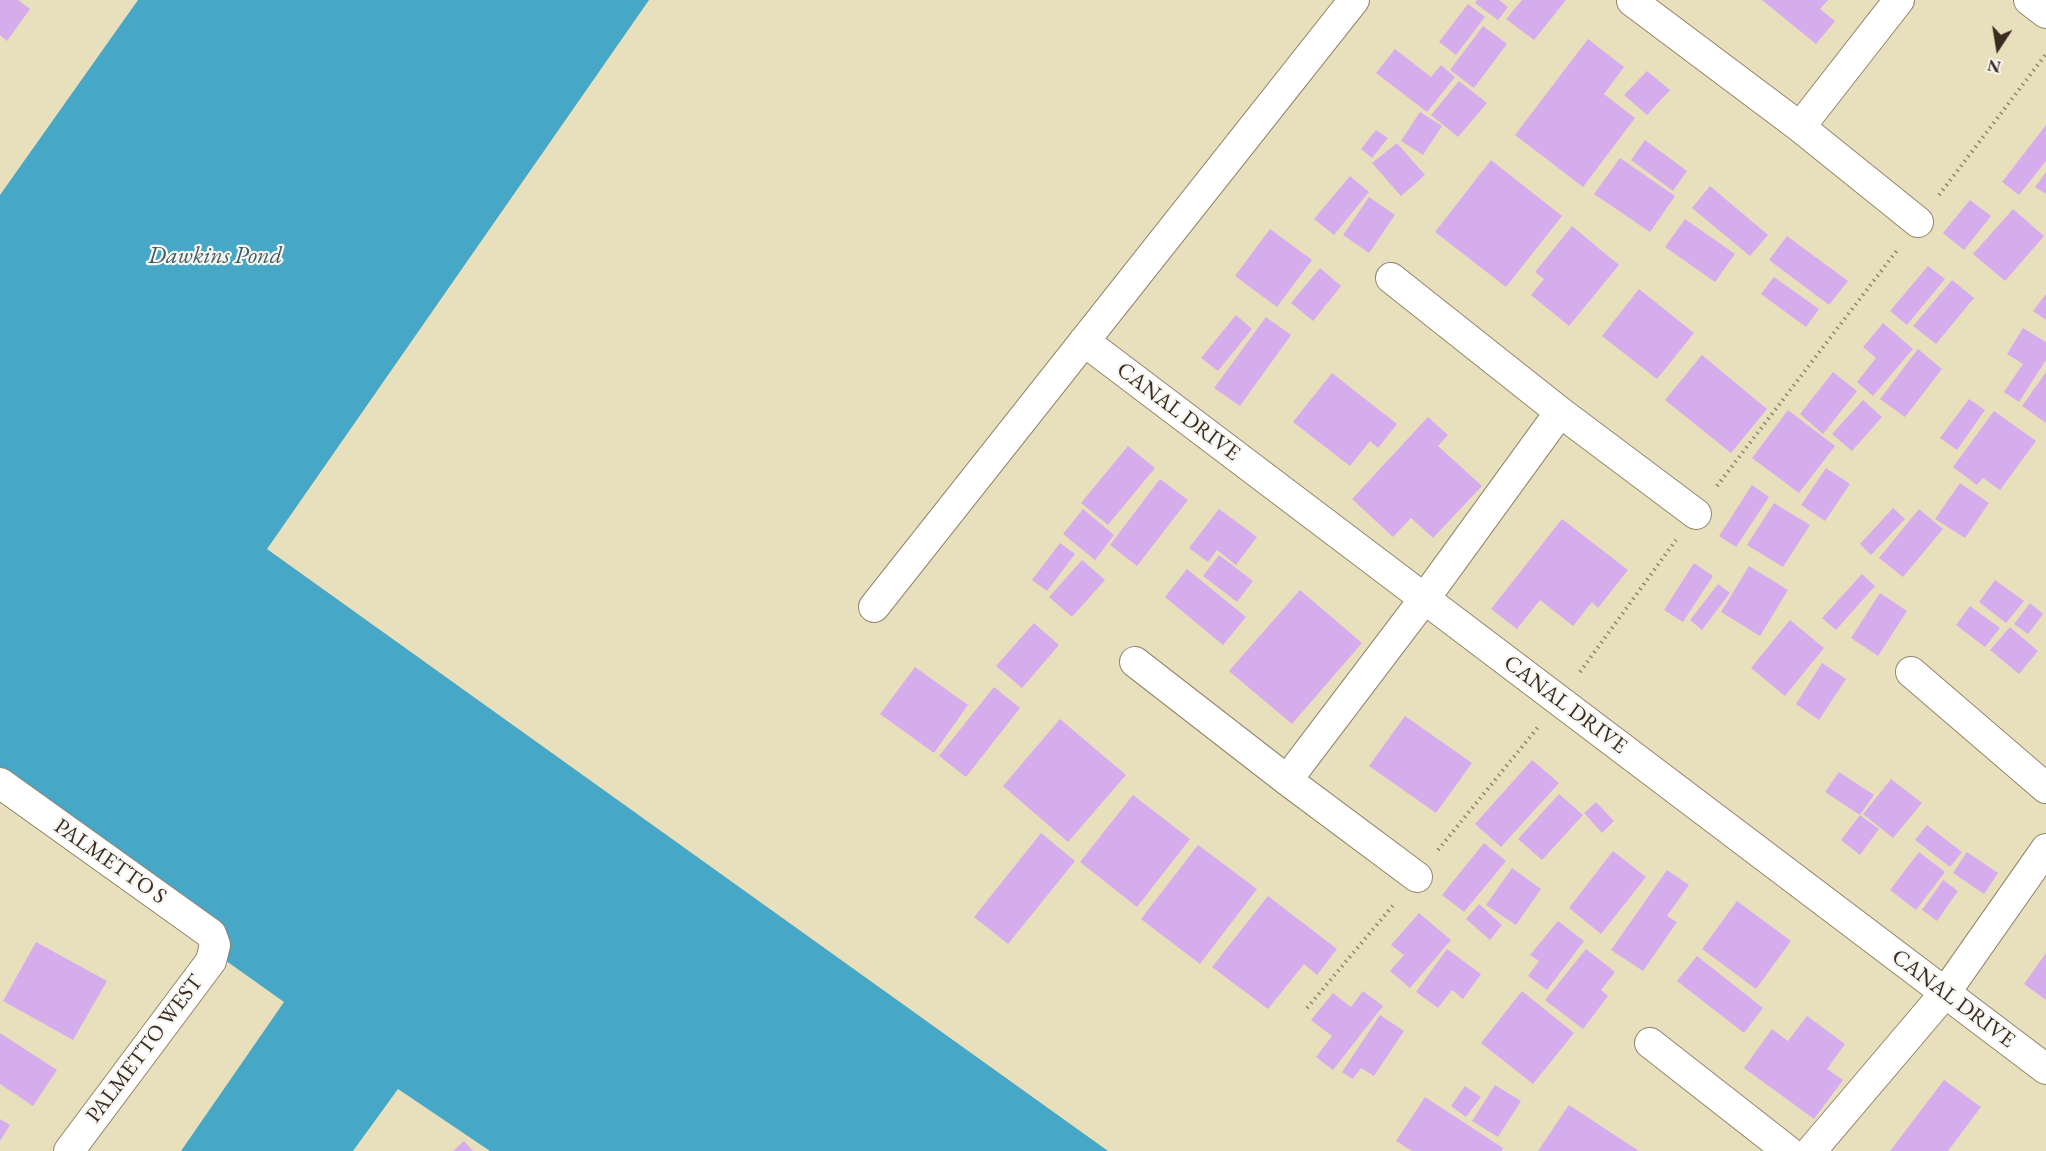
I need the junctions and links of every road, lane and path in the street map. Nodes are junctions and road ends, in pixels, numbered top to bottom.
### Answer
1 (1354, 0) edge
2 (1899, 0) edge
3 (2029, 0) edge
4 (1632, 1) edge
5 (2046, 13) edge
6 (1800, 127) junction
7 (1918, 222) dead end
8 (1391, 278) dead end
9 (1084, 341) junction
10 (1560, 412) junction
11 (1696, 514) dead end
12 (1425, 598) junction
13 (874, 606) dead end
14 (1134, 662) dead end
15 (1911, 672) dead end
16 (1287, 780) junction
17 (0, 783) edge
18 (2046, 788) edge
19 (2046, 849) edge
20 (1417, 877) dead end
21 (215, 945) joint
22 (1945, 993) junction
23 (1650, 1042) dead end
24 (2046, 1070) edge
25 (69, 1151) edge
26 (1788, 1151) edge
27 (1811, 1151) edge

1 - 9 street
2 - 6 street
3 - 5 street
4 - 6 street
6 - 7 street
8 - 10 street
9 - 12 street, CANAL DRIVE
9 - 13 street
10 - 11 street
10 - 12 street
12 - 16 street
12 - 22 street, CANAL DRIVE
14 - 16 street
15 - 18 street
16 - 20 street
17 - 21 street, PALMETTO S
19 - 22 street
21 - 25 street, PALMETTO WEST
22 - 24 street, CANAL DRIVE
22 - 27 street
23 - 26 street

